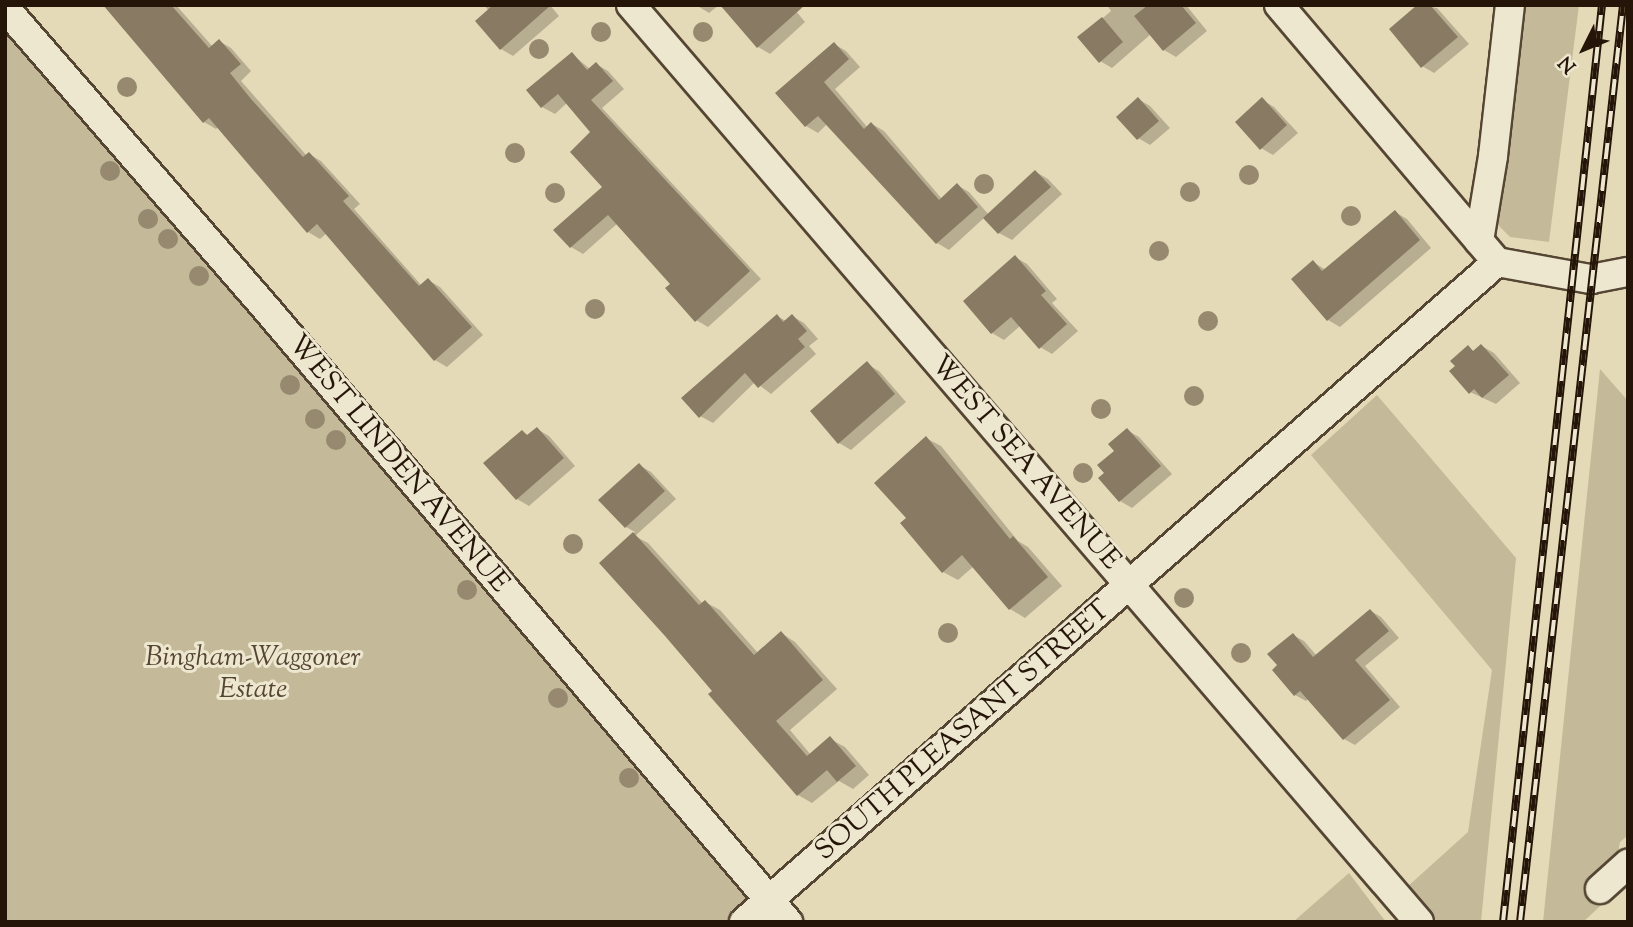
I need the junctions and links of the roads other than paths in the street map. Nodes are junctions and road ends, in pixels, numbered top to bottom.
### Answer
1 (631, 5) edge
2 (1279, 5) edge
3 (1510, 5) edge
4 (5, 8) edge
5 (1488, 252) junction
6 (1628, 272) edge
7 (1130, 585) junction
8 (1628, 864) edge
9 (1600, 889) dead end
10 (769, 900) junction
11 (744, 922) edge
12 (788, 922) edge
13 (1419, 922) edge

1 - 7 street, WEST SEA AVENUE
2 - 5 street
3 - 5 street
4 - 10 street, WEST LINDEN AVENUE
5 - 6 street
5 - 7 street, SOUTH PLEASANT STREET
7 - 10 street, SOUTH PLEASANT STREET
7 - 13 street, WEST SEA AVENUE
8 - 9 street
10 - 11 street, SOUTH PLEASANT STREET
10 - 12 street, WEST LINDEN AVENUE

